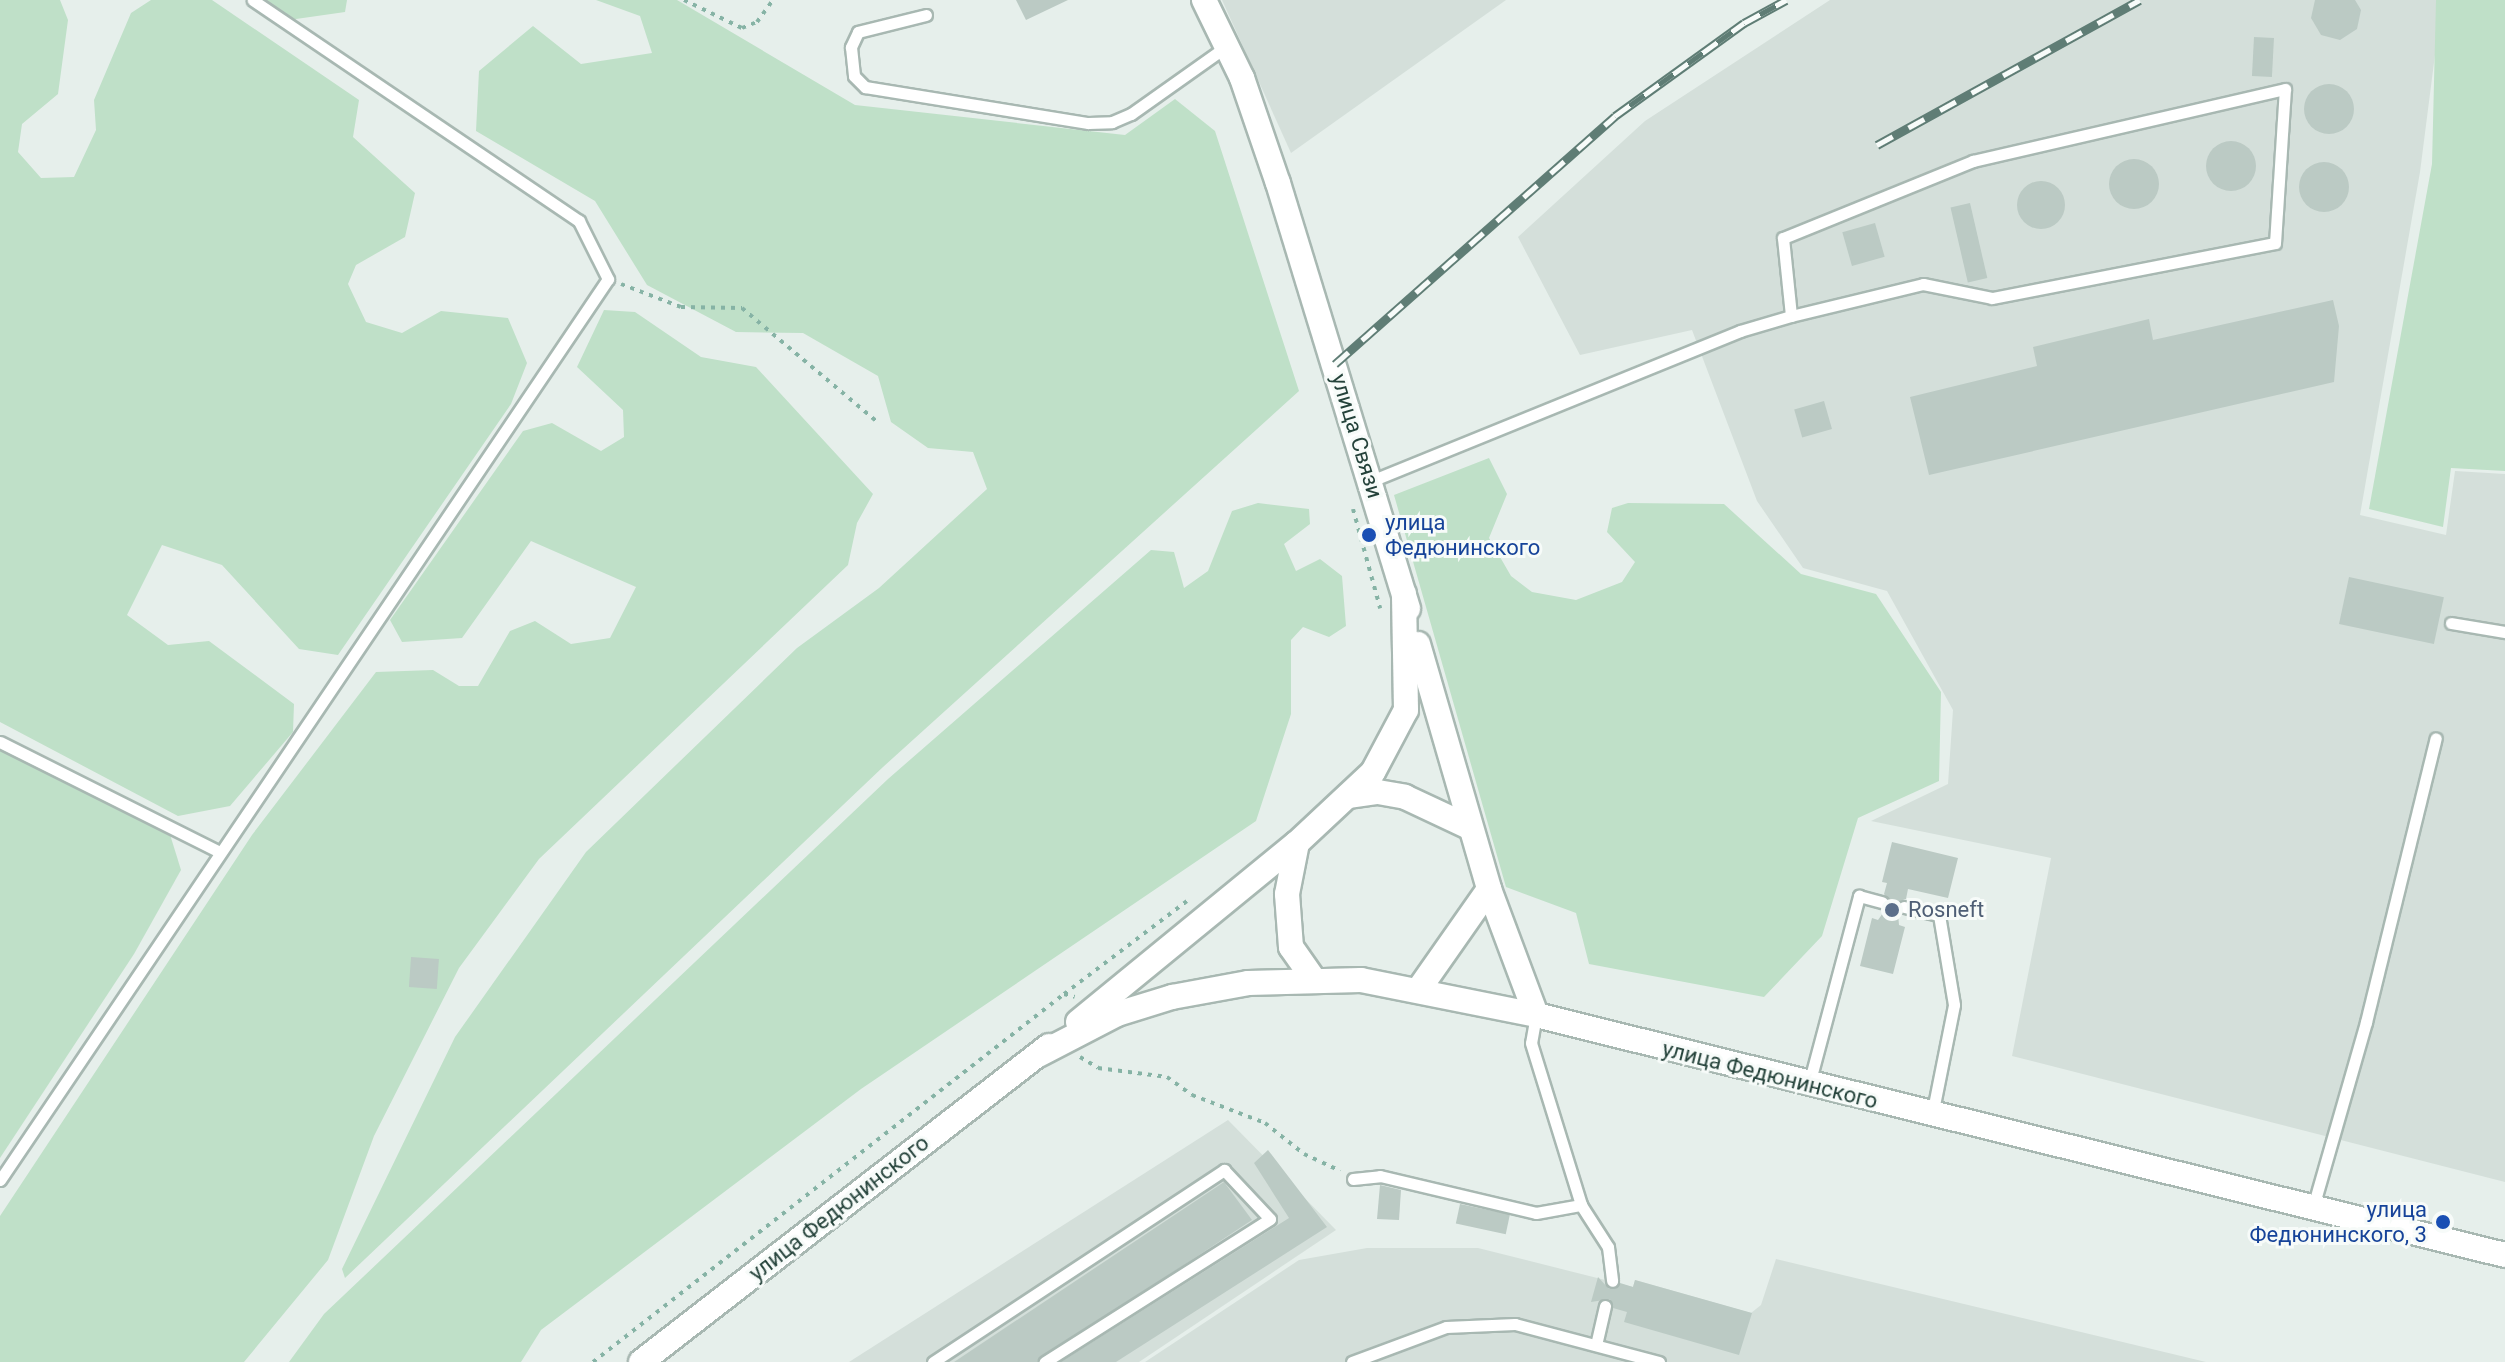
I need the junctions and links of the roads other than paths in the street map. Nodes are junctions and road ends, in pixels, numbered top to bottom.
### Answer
1 (253, 0) edge
2 (1204, 0) edge
3 (926, 15) dead end
4 (1227, 46) junction
5 (1791, 316) junction
6 (1371, 481) junction
7 (1404, 594) junction
8 (2451, 623) dead end
9 (2505, 632) edge
10 (2436, 738) dead end
11 (0, 742) edge
12 (1348, 796) junction
13 (1469, 827) junction
14 (1297, 843) junction
15 (220, 852) junction
16 (1489, 889) junction
17 (1882, 902) dead end
18 (1904, 907) dead end
19 (1313, 979) junction
20 (1419, 989) junction
21 (1536, 1015) junction
22 (1038, 1055) junction
23 (1808, 1085) junction
24 (1932, 1115) junction
25 (1353, 1179) road end
26 (0, 1180) edge
27 (1581, 1205) junction
28 (2313, 1208) junction
29 (2505, 1255) edge
30 (1612, 1281) dead end
31 (1605, 1306) dead end
32 (1596, 1345) junction
33 (641, 1362) edge
34 (933, 1362) edge
35 (1045, 1362) edge
36 (1352, 1362) edge
37 (1659, 1362) edge

1 - 15 lane
2 - 4 main road, улица Связи
3 - 4 lane
4 - 6 main road, улица Связи
5 - 5 lane
5 - 6 lane
6 - 7 main road, улица Связи
7 - 12 main road, улица Федюнинского
7 - 13 main road, улица Связи
8 - 9 lane
10 - 28 lane
11 - 15 lane
12 - 13 main road
12 - 14 main road, улица Федюнинского
13 - 16 main road, улица Связи
14 - 19 main road
14 - 22 main road, улица Федюнинского
15 - 26 lane
16 - 20 main road
16 - 21 main road, улица Связи
17 - 23 lane
18 - 24 lane
19 - 20 main road, улица Федюнинского
19 - 22 main road, улица Федюнинского
20 - 21 main road, улица Федюнинского
21 - 23 main road, улица Федюнинского
21 - 27 lane
22 - 33 main road, улица Федюнинского
23 - 24 main road, улица Федюнинского
24 - 28 main road, улица Федюнинского
25 - 27 lane
27 - 30 lane
28 - 29 main road, улица Федюнинского
31 - 32 lane
32 - 36 lane
32 - 37 lane
34 - 35 lane

